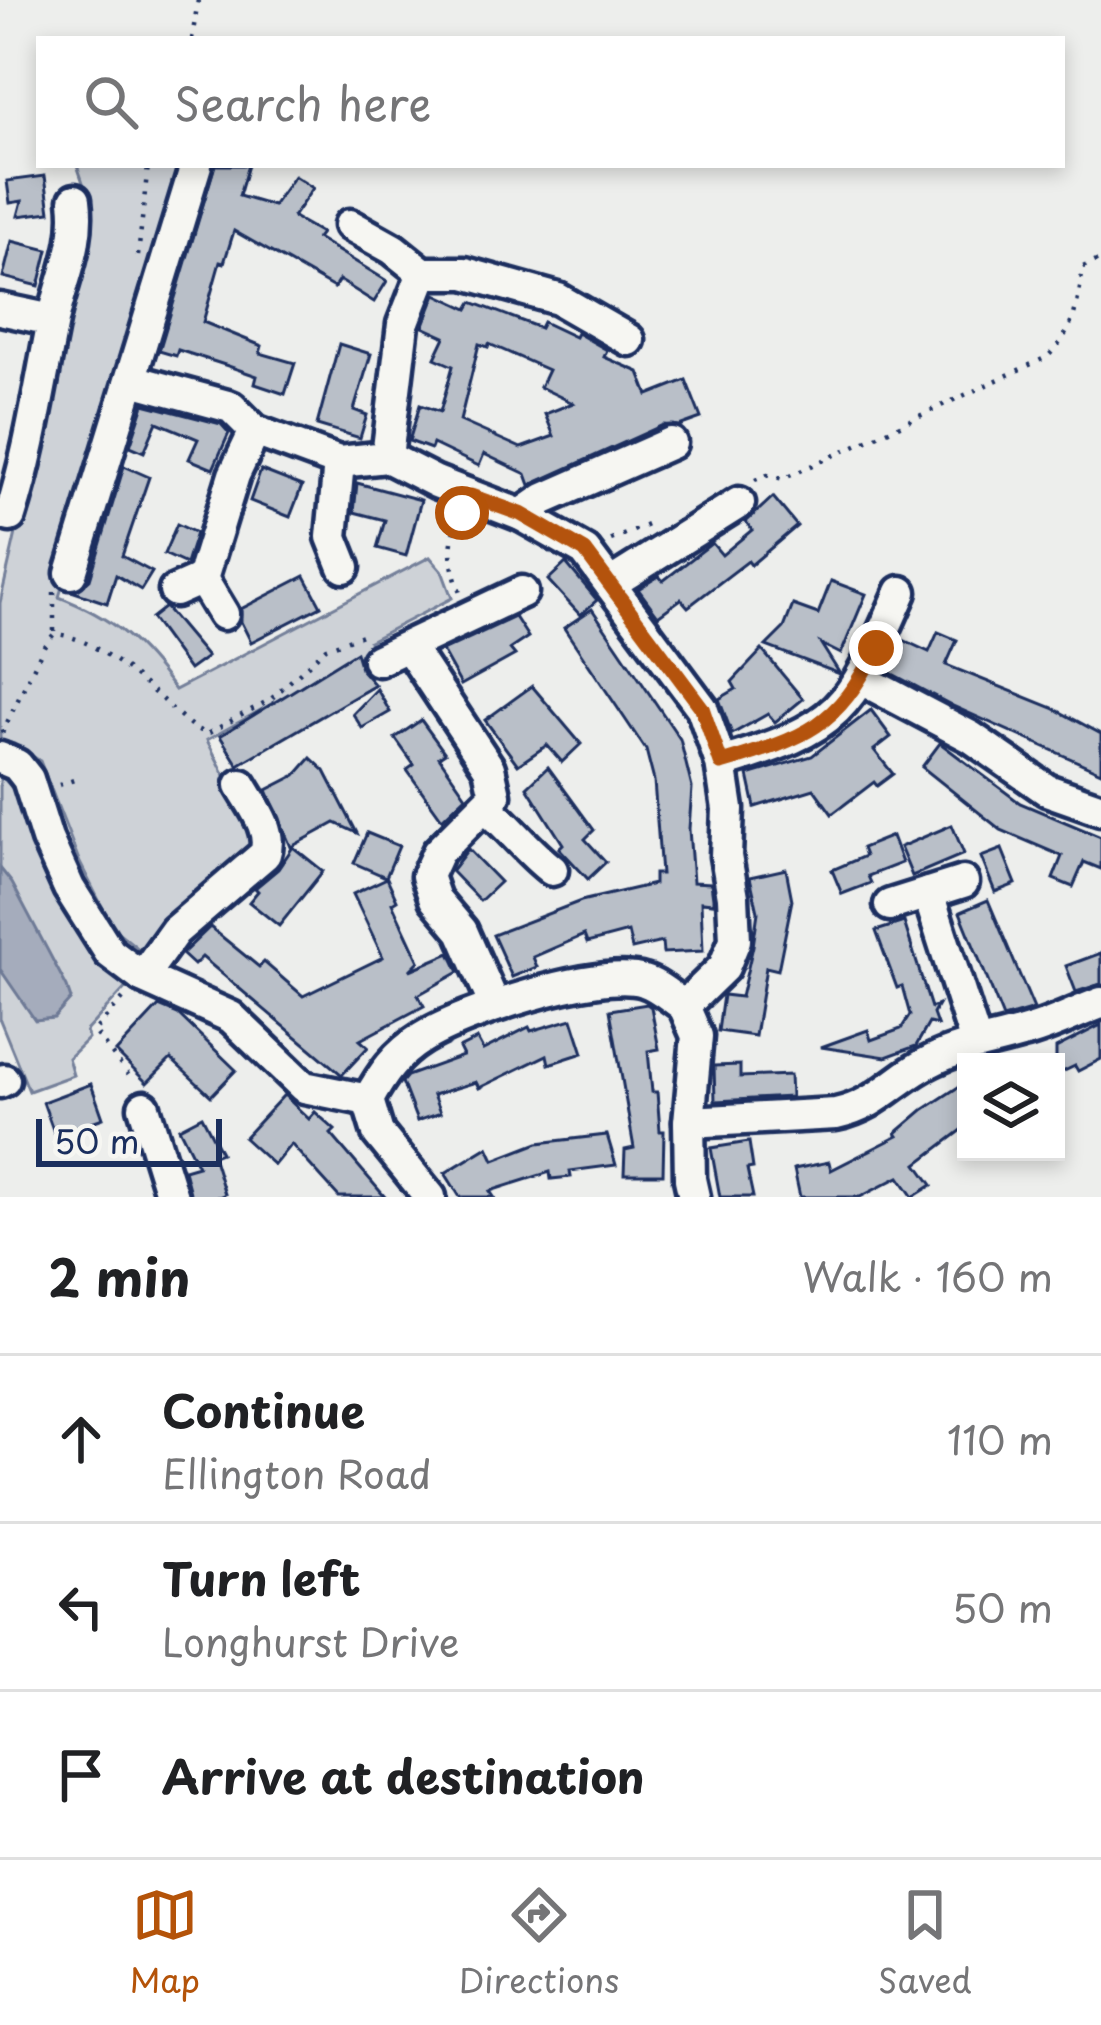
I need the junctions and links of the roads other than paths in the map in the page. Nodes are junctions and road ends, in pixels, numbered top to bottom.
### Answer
1 (195, 168) edge
2 (75, 200) dead end
3 (350, 225) dead end
4 (424, 273) junction
5 (0, 309) edge
6 (52, 320) junction
7 (628, 340) dead end
8 (132, 380) junction
9 (255, 430) junction
10 (671, 442) dead end
11 (387, 457) junction
12 (339, 462) junction
13 (743, 493) road end
14 (521, 514) junction
15 (10, 516) dead end
16 (344, 568) dead end
17 (71, 574) dead end
18 (610, 584) junction
19 (521, 592) dead end
20 (901, 592) dead end
21 (223, 614) dead end
22 (375, 646) road end
23 (409, 647) junction
24 (861, 679) junction
25 (0, 758) edge
26 (721, 763) junction
27 (241, 785) dead end
28 (486, 806) junction
29 (1101, 809) edge
30 (552, 870) dead end
31 (963, 881) dead end
32 (928, 893) junction
33 (890, 905) dead end
34 (142, 977) junction
35 (1097, 1005) edge
36 (495, 1006) junction
37 (684, 1006) junction
38 (976, 1043) junction
39 (368, 1100) junction
40 (689, 1121) junction
41 (142, 1125) road end
42 (172, 1197) edge
43 (430, 1197) edge
44 (694, 1197) edge

1 - 8 street
2 - 6 street
3 - 4 street
4 - 7 street
4 - 11 street
5 - 6 street
6 - 15 street
8 - 9 street
8 - 17 street
9 - 12 street
9 - 21 street
10 - 14 street
11 - 12 street
11 - 14 street
12 - 16 street
13 - 18 street
14 - 18 street
18 - 26 street
19 - 23 street
20 - 24 street
22 - 23 street
23 - 28 street
24 - 26 street
24 - 29 street
25 - 34 street
26 - 37 street
27 - 34 street
28 - 30 street
28 - 36 street
31 - 32 street
32 - 33 street
32 - 38 street
34 - 39 street
35 - 38 street
36 - 37 street
36 - 39 street
37 - 40 street
38 - 40 street
39 - 43 street
40 - 44 street
41 - 42 street

